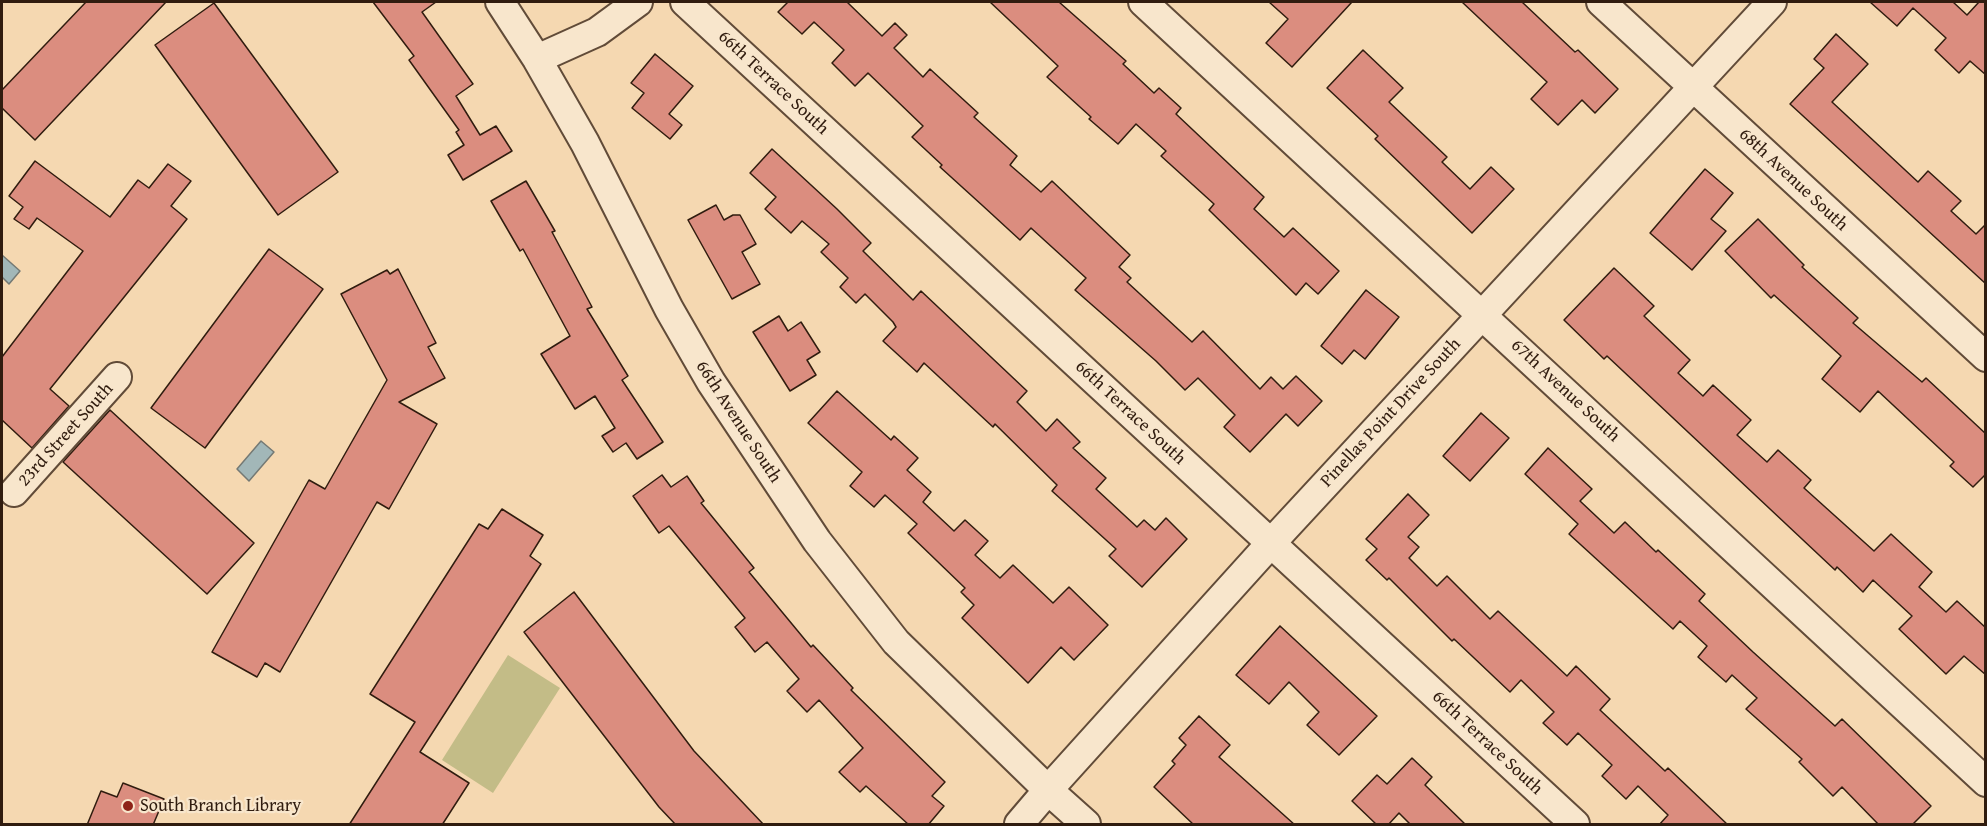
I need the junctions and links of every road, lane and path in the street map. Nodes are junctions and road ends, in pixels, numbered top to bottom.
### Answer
1 (500, 2) edge
2 (638, 2) edge
3 (685, 2) edge
4 (1143, 2) edge
5 (1601, 2) edge
6 (1772, 2) edge
7 (537, 59) junction
8 (1693, 88) junction
9 (1482, 315) junction
10 (1986, 357) edge
11 (117, 377) dead end
12 (14, 492) dead end
13 (1271, 543) junction
14 (1986, 782) edge
15 (1048, 790) junction
16 (1019, 825) edge
17 (1086, 825) edge
18 (1575, 825) edge

1 - 7 street, 66th Avenue South
2 - 7 street
3 - 13 street, 66th Terrace South
4 - 9 street, 67th Avenue South
5 - 8 street, 68th Avenue South
6 - 8 street, Pinellas Point Drive South
7 - 15 street, 66th Avenue South
8 - 9 street, Pinellas Point Drive South
8 - 10 street, 68th Avenue South
9 - 13 street, Pinellas Point Drive South
9 - 14 street, 67th Avenue South
11 - 12 street, 23rd Street South
13 - 15 street, Pinellas Point Drive South
13 - 18 street, 66th Terrace South
15 - 16 street, Pinellas Point Drive South
15 - 17 street

